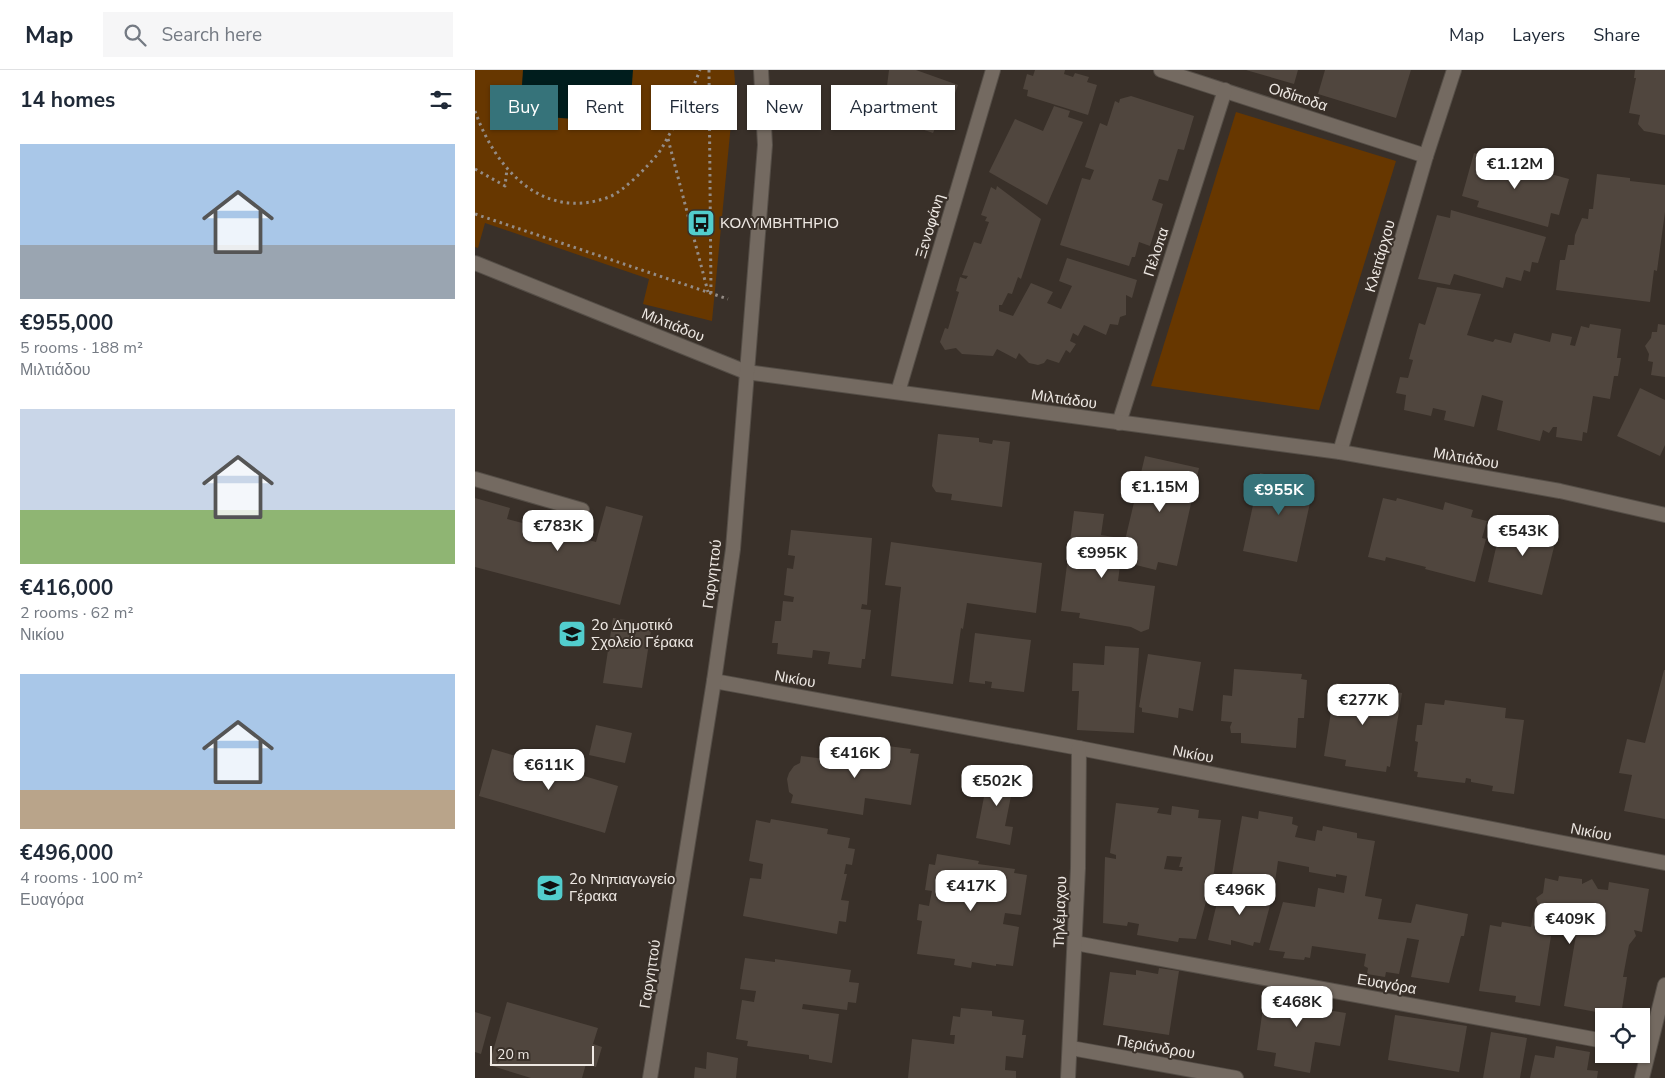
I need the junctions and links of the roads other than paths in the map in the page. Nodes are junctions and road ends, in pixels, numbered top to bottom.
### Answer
1 (761, 70) edge
2 (993, 70) edge
3 (1161, 70) edge
4 (1454, 70) edge
5 (1225, 90) junction
6 (1426, 156) junction
7 (475, 263) edge
8 (746, 372) junction
9 (898, 392) junction
10 (1119, 423) junction
11 (1340, 452) junction
12 (475, 479) edge
13 (582, 510) dead end
14 (1665, 515) edge
15 (714, 681) junction
16 (1079, 748) junction
17 (1665, 863) edge
18 (1075, 943) junction
19 (1665, 985) edge
20 (1650, 1032) edge
21 (1595, 1039) edge
22 (1071, 1048) junction
23 (1644, 1063) edge
24 (650, 1078) edge
25 (1068, 1078) edge
26 (1236, 1078) edge
27 (1642, 1078) edge

1 - 8 street, Γαργηττού
2 - 9 street, Ξενοφάνη
3 - 5 street, Οιδίποδα
4 - 6 street, Κλειτάρχου
5 - 6 street, Οιδίποδα
5 - 10 street, Πέλοπα
6 - 11 street, Κλειτάρχου
7 - 8 street, Μιλτιάδου
8 - 9 street, Μιλτιάδου
8 - 15 street, Γαργηττού
9 - 10 street, Μιλτιάδου
10 - 11 street, Μιλτιάδου
11 - 14 street, Μιλτιάδου
12 - 13 street
15 - 16 street, Νικίου
15 - 24 street, Γαργηττού
16 - 17 street, Νικίου
16 - 18 street, Τηλέμαχου
18 - 21 street, Ευαγόρα
18 - 22 street, Τηλέμαχου
19 - 20 street
22 - 25 street, Τηλέμαχου
22 - 26 street, Περιάνδρου
23 - 27 street

